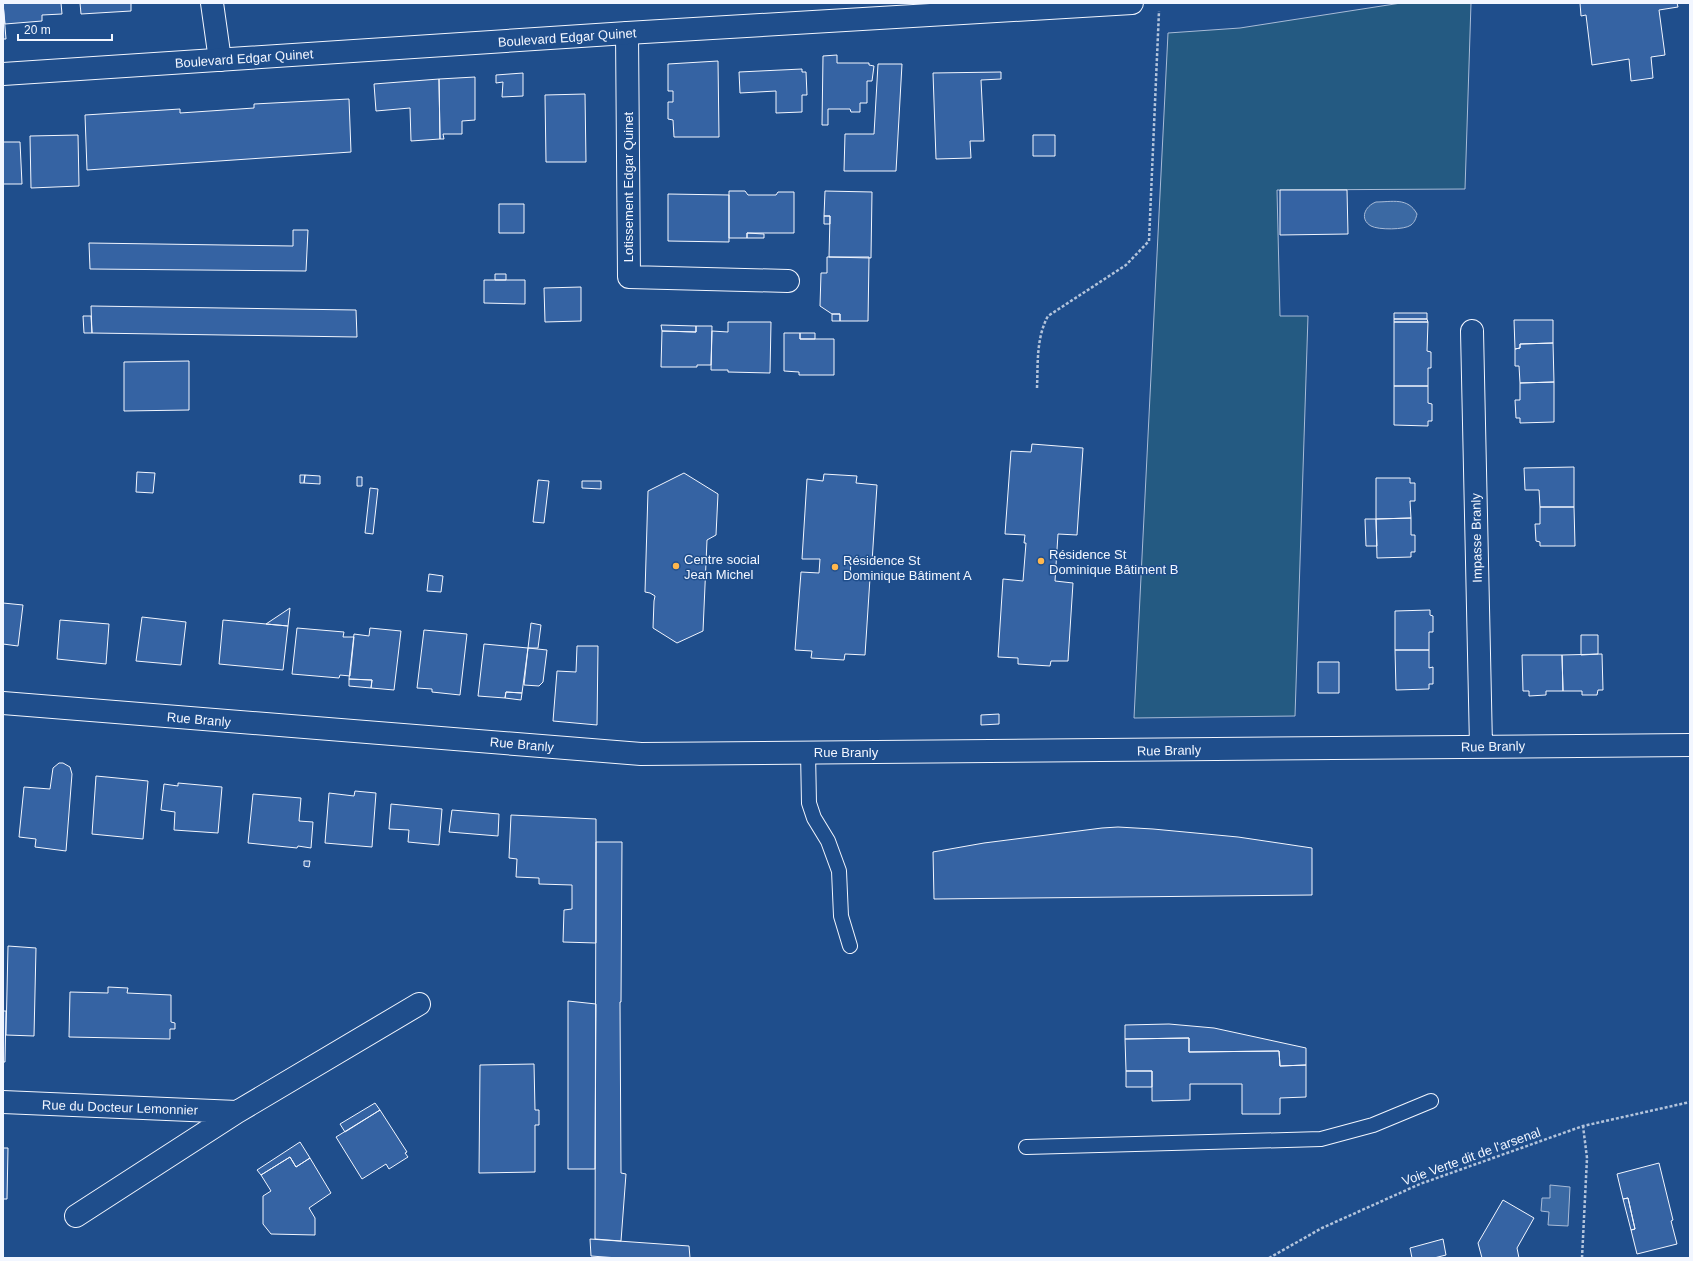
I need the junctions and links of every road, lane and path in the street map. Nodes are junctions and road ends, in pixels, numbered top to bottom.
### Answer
1 (212, 3) edge
2 (1132, 3) edge
3 (1160, 3) edge
4 (626, 33) junction
5 (220, 60) junction
6 (3, 74) edge
7 (788, 281) dead end
8 (1472, 331) dead end
9 (1036, 388) dead end
10 (3, 703) edge
11 (1690, 745) edge
12 (1481, 746) junction
13 (808, 752) junction
14 (850, 946) dead end
15 (419, 1004) dead end
16 (3, 1102) edge
17 (1431, 1102) dead end
18 (1690, 1102) edge
19 (237, 1112) junction
20 (1583, 1126) junction
21 (1026, 1147) dead end
22 (76, 1216) dead end
23 (1269, 1258) edge
24 (1582, 1258) edge

1 - 5 street
2 - 4 street, Boulevard Edgar Quinet
3 - 9 path
4 - 5 street, Boulevard Edgar Quinet
4 - 7 street, Lotissement Edgar Quinet
5 - 6 street, Boulevard Edgar Quinet
8 - 12 street, Impasse Branly
10 - 13 street, Rue Branly
11 - 12 street, Rue Branly
12 - 13 street, Rue Branly
13 - 14 lane
15 - 19 street, Rue du Docteur Lemonnier
16 - 19 street, Rue du Docteur Lemonnier
17 - 21 lane
18 - 20 path, Voie Verte dit de l'arsenal
19 - 22 street, Rue du Docteur Lemonnier
20 - 23 path, Voie Verte dit de l'arsenal
20 - 24 path

